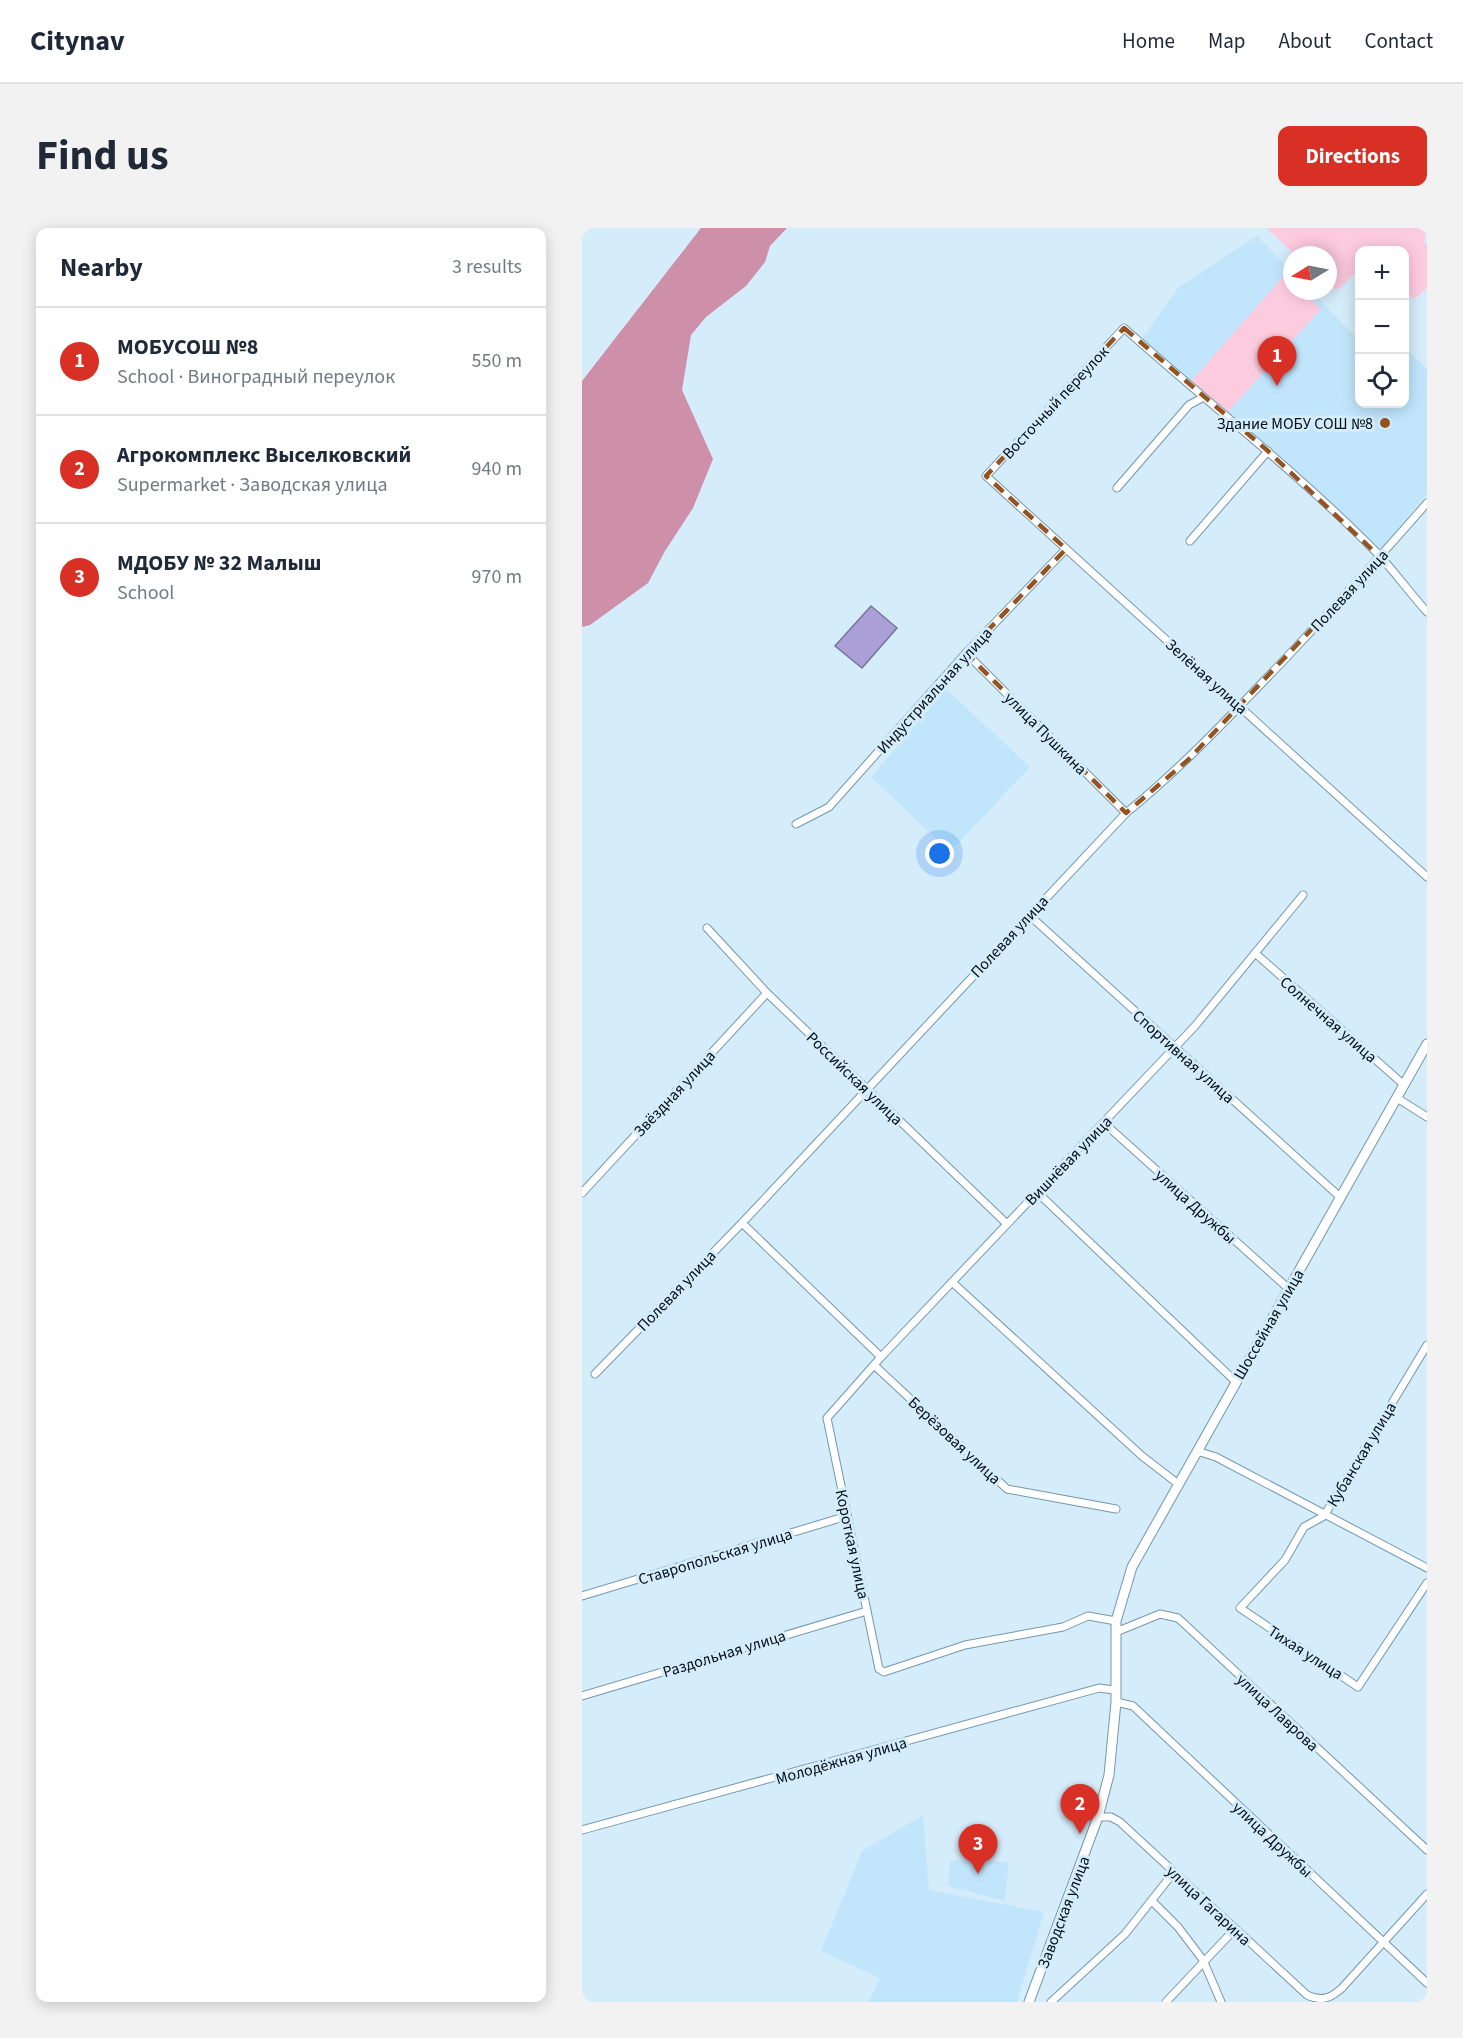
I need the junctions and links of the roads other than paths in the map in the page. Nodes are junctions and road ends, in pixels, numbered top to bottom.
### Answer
1 (1202, 398) junction
2 (1268, 451) junction
3 (986, 476) joint
4 (1117, 489) dead end
5 (1427, 503) edge
6 (1190, 541) dead end
7 (1066, 549) junction
8 (1380, 557) junction
9 (1427, 612) edge
10 (966, 653) junction
11 (1240, 706) junction
12 (1126, 813) junction
13 (796, 824) dead end
14 (1427, 877) edge
15 (1303, 896) dead end
16 (1029, 915) junction
17 (707, 928) dead end
18 (1255, 953) junction
19 (767, 993) junction
20 (1427, 1044) edge
21 (1175, 1048) junction
22 (1403, 1084) junction
23 (866, 1088) junction
24 (1396, 1098) junction
25 (1427, 1117) edge
26 (1104, 1123) junction
27 (1038, 1192) junction
28 (582, 1193) edge
29 (1340, 1197) junction
30 (742, 1223) junction
31 (1007, 1224) junction
32 (952, 1282) junction
33 (1288, 1289) junction
34 (1427, 1345) edge
35 (881, 1357) junction
36 (874, 1365) junction
37 (595, 1374) dead end
38 (1235, 1381) junction
39 (827, 1418) joint
40 (1197, 1451) junction
41 (1177, 1483) junction
42 (1116, 1509) dead end
43 (847, 1516) junction
44 (1324, 1516) junction
45 (1427, 1568) edge
46 (1427, 1583) edge
47 (582, 1596) edge
48 (1118, 1608) joint
49 (1240, 1608) joint
50 (867, 1611) junction
51 (1116, 1621) junction
52 (1116, 1632) junction
53 (1114, 1690) junction
54 (582, 1696) edge
55 (1116, 1702) junction
56 (1098, 1817) junction
57 (582, 1830) edge
58 (1427, 1850) edge
59 (1174, 1872) junction
60 (1427, 1894) edge
61 (1152, 1901) junction
62 (1234, 1930) junction
63 (1382, 1941) junction
64 (1203, 1960) junction
65 (1427, 1983) edge
66 (1029, 2002) edge
67 (1051, 2002) edge
68 (1166, 2002) edge
69 (1221, 2002) edge

1 - 2 street
1 - 3 street, Восточный переулок
1 - 4 street
2 - 6 street
2 - 8 street
3 - 7 street, Зелёная улица
5 - 8 street, Полевая улица
7 - 10 street, Индустриальная улица
7 - 11 street, Зелёная улица
8 - 9 street
8 - 11 street, Полевая улица
10 - 12 street, улица Пушкина
10 - 13 street, Индустриальная улица
11 - 12 street, Полевая улица
11 - 14 street, Зелёная улица
12 - 16 street, Полевая улица
15 - 18 street, Вишнёвая улица
16 - 21 street, Спортивная улица
16 - 23 street, Полевая улица
17 - 19 street, Российская улица
18 - 21 street, Вишнёвая улица
18 - 22 street, Солнечная улица
19 - 23 street, Российская улица
19 - 28 street, Звёздная улица
20 - 22 main road, Шоссейная улица
21 - 26 street, Вишнёвая улица
21 - 29 street, Спортивная улица
22 - 24 main road, Шоссейная улица
23 - 30 street, Полевая улица
23 - 31 street, Российская улица
24 - 25 street
24 - 29 main road, Шоссейная улица
26 - 27 street, Вишнёвая улица
26 - 33 street, улица Дружбы
27 - 31 street, Вишнёвая улица
27 - 38 street
29 - 33 main road, Шоссейная улица
30 - 35 street
30 - 37 street, Полевая улица
31 - 32 street, Вишнёвая улица
32 - 35 street, Вишнёвая улица
32 - 41 street
33 - 38 main road, Шоссейная улица
34 - 44 street, Кубанская улица
35 - 36 street, Вишнёвая улица
36 - 39 street, Вишнёвая улица
36 - 42 street, Берёзовая улица
38 - 40 main road, Шоссейная улица
39 - 43 street, Короткая улица
40 - 41 main road, Шоссейная улица
40 - 44 street
41 - 48 main road, Шоссейная улица
43 - 47 street, Ставропольская улица
43 - 50 street, Короткая улица
44 - 45 street
44 - 49 street, Кубанская улица
46 - 49 street, Тихая улица
48 - 51 main road, Заводская улица
50 - 51 street, Короткая улица
50 - 54 street, Раздольная улица
51 - 52 main road, Заводская улица
52 - 53 main road, Заводская улица
52 - 58 street, улица Лаврова
53 - 55 main road, Заводская улица
53 - 57 street, Молодёжная улица
55 - 56 main road, Заводская улица
55 - 63 street, улица Дружбы
56 - 59 street, улица Гагарина
56 - 66 main road, Заводская улица
59 - 61 street, Заводская улица
59 - 62 street, улица Гагарина
60 - 63 street
61 - 64 street
61 - 67 street, Заводская улица
62 - 63 street, улица Гагарина
62 - 64 street
63 - 65 street, улица Дружбы
64 - 68 street
64 - 69 street

